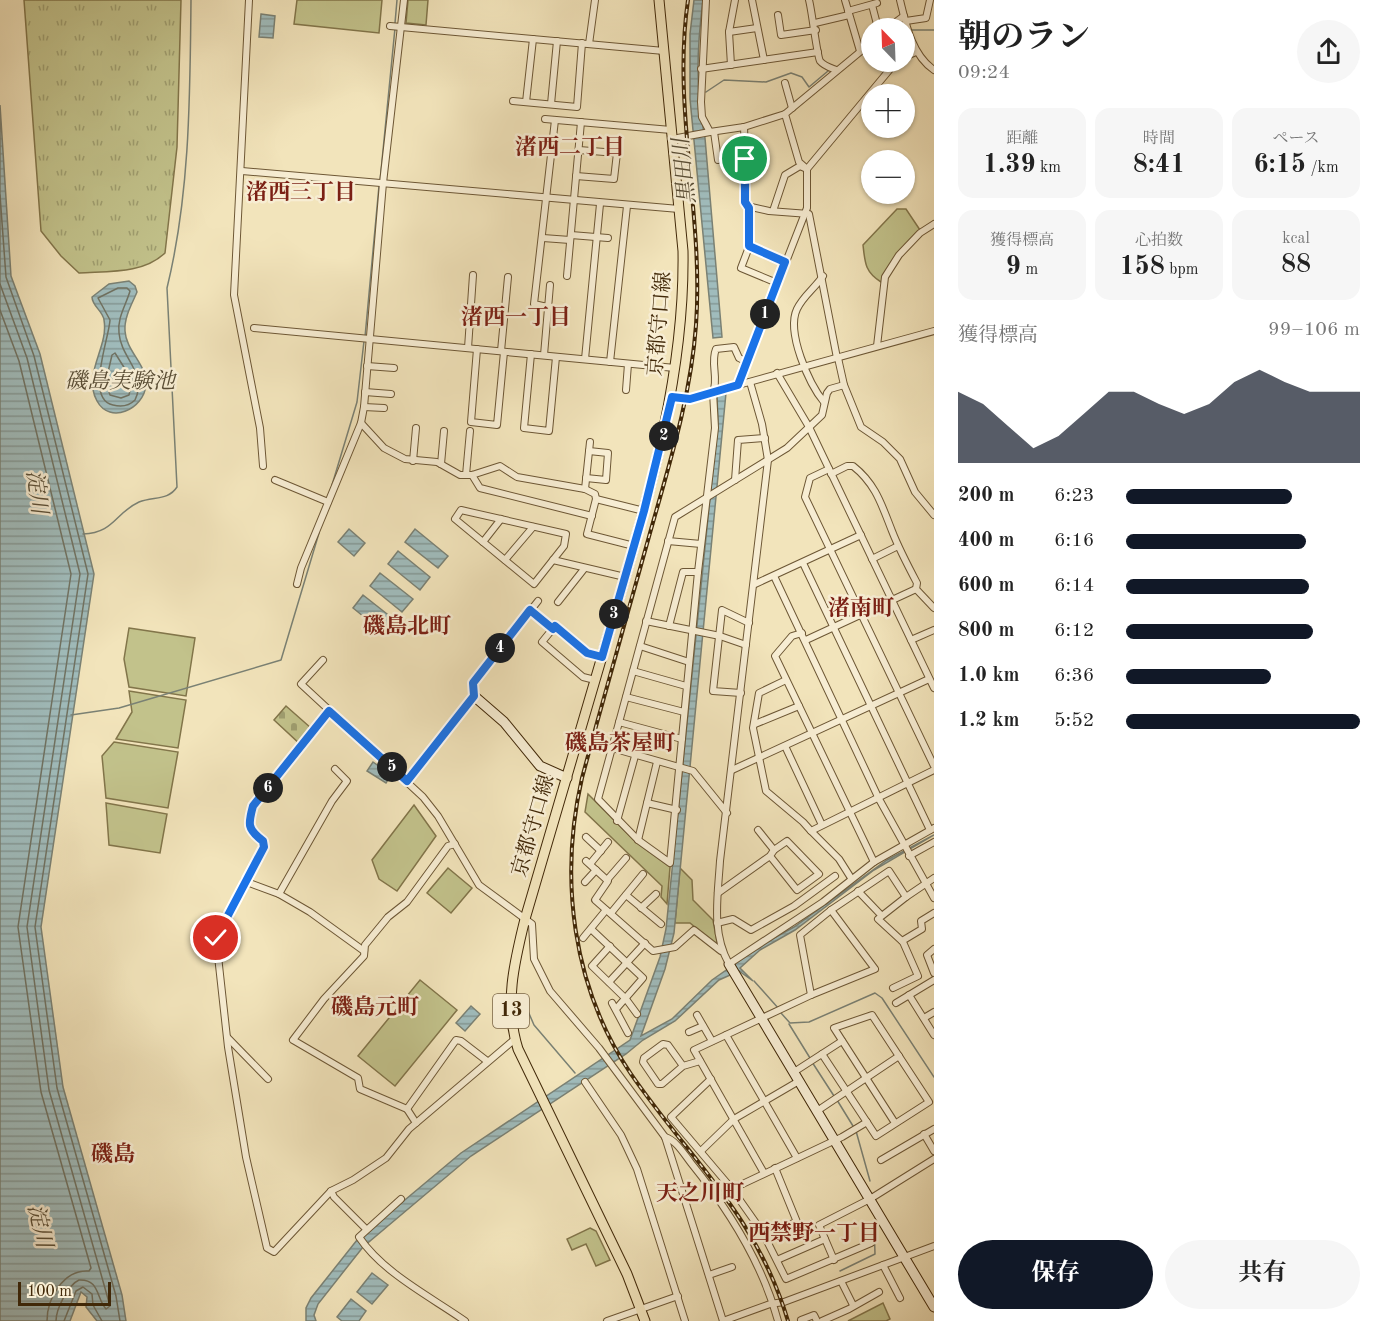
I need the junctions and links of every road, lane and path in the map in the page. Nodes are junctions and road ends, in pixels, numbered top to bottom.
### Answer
1 (249, 0) edge
2 (404, 0) edge
3 (595, 0) edge
4 (659, 0) edge
5 (706, 0) edge
6 (735, 0) edge
7 (752, 0) edge
8 (809, 0) edge
9 (845, 0) edge
10 (900, 0) edge
11 (930, 0) edge
12 (849, 13) junction
13 (778, 15) dead end
14 (877, 18) edge
15 (905, 18) edge
16 (915, 19) edge
17 (815, 23) junction
18 (390, 26) dead end
19 (400, 26) junction
20 (757, 28) junction
21 (816, 30) junction
22 (729, 32) junction
23 (533, 39) junction
24 (557, 41) junction
25 (586, 44) junction
26 (915, 49) edge
27 (664, 51) junction
28 (860, 51) joint
29 (818, 52) junction
30 (916, 52) joint
31 (764, 60) junction
32 (731, 65) junction
33 (701, 69) junction
34 (836, 70) junction
35 (934, 70) edge
36 (888, 72) edge
37 (785, 83) dead end
38 (513, 101) dead end
39 (526, 102) junction
40 (551, 104) junction
41 (577, 107) junction
42 (792, 108) junction
43 (785, 114) junction
44 (545, 119) dead end
45 (555, 120) junction
46 (578, 122) junction
47 (744, 127) junction
48 (710, 132) junction
49 (672, 134) junction
50 (579, 150) junction
51 (718, 160) dead end
52 (807, 169) junction
53 (242, 171) dead end
54 (576, 176) junction
55 (379, 182) junction
56 (547, 199) junction
57 (574, 201) junction
58 (600, 204) junction
59 (627, 206) junction
60 (749, 208) junction
61 (679, 209) junction
62 (773, 211) junction
63 (804, 213) junction
64 (934, 224) edge
65 (596, 237) junction
66 (543, 238) junction
67 (570, 238) junction
68 (608, 238) dead end
69 (749, 246) junction
70 (785, 262) junction
71 (474, 275) dead end
72 (567, 276) dead end
73 (823, 276) junction
74 (508, 277) dead end
75 (777, 283) junction
76 (550, 285) dead end
77 (548, 307) junction
78 (254, 328) dead end
79 (934, 331) edge
80 (920, 335) junction
81 (934, 336) edge
82 (369, 339) junction
83 (877, 346) junction
84 (468, 348) junction
85 (477, 349) junction
86 (503, 352) junction
87 (531, 354) junction
88 (544, 356) junction
89 (556, 357) junction
90 (838, 358) junction
91 (585, 359) junction
92 (745, 361) junction
93 (610, 362) junction
94 (628, 364) junction
95 (367, 366) junction
96 (805, 366) junction
97 (394, 368) dead end
98 (675, 368) junction
99 (777, 373) junction
100 (750, 382) junction
101 (844, 384) junction
102 (738, 385) junction
103 (626, 390) dead end
104 (365, 392) junction
105 (713, 392) junction
106 (391, 394) dead end
107 (672, 397) junction
108 (824, 402) junction
109 (364, 407) junction
110 (384, 408) dead end
111 (361, 423) junction
112 (809, 427) junction
113 (416, 428) dead end
114 (444, 430) dead end
115 (470, 431) dead end
116 (765, 438) junction
117 (590, 442) dead end
118 (589, 451) junction
119 (768, 460) junction
120 (413, 461) junction
121 (441, 464) junction
122 (263, 466) dead end
123 (830, 471) junction
124 (469, 475) junction
125 (586, 478) junction
126 (275, 480) dead end
127 (735, 480) junction
128 (585, 489) junction
129 (707, 497) junction
130 (596, 499) junction
131 (328, 502) junction
132 (644, 511) junction
133 (934, 515) edge
134 (592, 516) junction
135 (501, 519) junction
136 (533, 527) junction
137 (861, 535) junction
138 (668, 541) junction
139 (483, 542) junction
140 (700, 544) junction
141 (634, 546) junction
142 (898, 546) junction
143 (830, 549) junction
144 (872, 559) junction
145 (505, 560) junction
146 (553, 560) junction
147 (803, 563) junction
148 (584, 569) junction
149 (698, 572) junction
150 (774, 576) junction
151 (625, 577) junction
152 (297, 584) dead end
153 (755, 584) junction
154 (916, 589) junction
155 (538, 601) dead end
156 (892, 601) junction
157 (558, 602) dead end
158 (934, 608) edge
159 (530, 610) junction
160 (862, 615) junction
161 (646, 621) junction
162 (749, 623) junction
163 (669, 626) junction
164 (834, 628) junction
165 (553, 629) junction
166 (934, 630) edge
167 (693, 632) junction
168 (802, 633) junction
169 (718, 636) junction
170 (806, 640) junction
171 (911, 640) junction
172 (746, 645) junction
173 (640, 646) junction
174 (602, 657) junction
175 (323, 660) dead end
176 (689, 662) junction
177 (633, 671) junction
178 (929, 679) junction
179 (595, 680) junction
180 (786, 680) junction
181 (686, 686) junction
182 (934, 688) edge
183 (741, 693) junction
184 (899, 693) junction
185 (474, 696) junction
186 (626, 697) junction
187 (799, 706) junction
188 (871, 706) junction
189 (329, 711) junction
190 (684, 712) junction
191 (841, 719) junction
192 (619, 722) junction
193 (755, 724) junction
194 (812, 733) junction
195 (682, 739) junction
196 (785, 746) junction
197 (612, 748) junction
198 (635, 756) junction
199 (760, 758) junction
200 (657, 762) junction
201 (680, 768) junction
202 (934, 768) edge
203 (335, 769) dead end
204 (732, 770) junction
205 (567, 778) junction
206 (407, 781) junction
207 (908, 783) junction
208 (879, 799) junction
209 (647, 803) junction
210 (677, 810) junction
211 (850, 812) junction
212 (727, 813) junction
213 (617, 821) junction
214 (822, 825) junction
215 (932, 829) edge
216 (758, 830) dead end
217 (811, 831) junction
218 (586, 837) dead end
219 (638, 840) junction
220 (608, 842) dead end
221 (934, 842) edge
222 (454, 844) junction
223 (904, 847) junction
224 (774, 850) junction
225 (601, 851) junction
226 (770, 856) junction
227 (909, 856) junction
228 (626, 858) dead end
229 (874, 862) junction
230 (596, 870) junction
231 (643, 874) dead end
232 (835, 876) dead end
233 (851, 878) junction
234 (934, 878) edge
235 (244, 880) junction
236 (607, 880) junction
237 (585, 882) dead end
238 (926, 883) junction
239 (858, 891) junction
240 (718, 893) junction
241 (279, 894) junction
242 (656, 894) dead end
243 (626, 895) junction
244 (906, 897) junction
245 (934, 898) edge
246 (641, 908) junction
247 (831, 910) junction
248 (609, 911) junction
249 (934, 913) edge
250 (881, 915) junction
251 (525, 920) junction
252 (717, 923) junction
253 (661, 924) dead end
254 (591, 929) junction
255 (583, 938) dead end
256 (902, 941) junction
257 (645, 944) junction
258 (610, 946) junction
259 (934, 949) edge
260 (364, 951) junction
261 (722, 951) junction
262 (627, 962) junction
263 (729, 964) junction
264 (934, 973) edge
265 (934, 980) edge
266 (609, 982) junction
267 (893, 988) dead end
268 (811, 995) junction
269 (909, 995) junction
270 (626, 999) junction
271 (896, 1003) dead end
272 (934, 1012) edge
273 (637, 1014) dead end
274 (697, 1015) dead end
275 (761, 1018) junction
276 (924, 1018) junction
277 (703, 1026) junction
278 (688, 1032) dead end
279 (628, 1033) dead end
280 (726, 1035) junction
281 (934, 1035) edge
282 (228, 1038) junction
283 (515, 1039) junction
284 (712, 1041) junction
285 (842, 1041) junction
286 (822, 1054) junction
287 (899, 1056) junction
288 (486, 1061) junction
289 (700, 1061) junction
290 (683, 1066) junction
291 (797, 1076) junction
292 (867, 1077) junction
293 (268, 1079) dead end
294 (711, 1079) junction
295 (585, 1082) dead end
296 (847, 1091) junction
297 (765, 1101) junction
298 (407, 1110) junction
299 (817, 1111) junction
300 (734, 1119) junction
301 (867, 1122) junction
302 (416, 1123) junction
303 (895, 1123) junction
304 (934, 1129) edge
305 (924, 1134) junction
306 (665, 1137) junction
307 (835, 1140) junction
308 (701, 1151) junction
309 (934, 1151) edge
310 (797, 1158) junction
311 (934, 1159) edge
312 (882, 1160) dead end
313 (775, 1168) junction
314 (764, 1173) junction
315 (732, 1189) junction
316 (331, 1191) junction
317 (401, 1199) dead end
318 (870, 1199) junction
319 (366, 1229) junction
320 (763, 1233) junction
321 (825, 1239) junction
322 (871, 1243) dead end
323 (934, 1246) edge
324 (905, 1257) junction
325 (777, 1260) junction
326 (834, 1260) junction
327 (883, 1265) junction
328 (732, 1267) dead end
329 (709, 1275) junction
330 (841, 1281) junction
331 (879, 1292) dead end
332 (678, 1296) junction
333 (900, 1298) dead end
334 (774, 1304) junction
335 (853, 1305) junction
336 (934, 1307) edge
337 (642, 1310) junction
338 (801, 1320) edge
339 (465, 1321) edge
340 (607, 1321) edge
341 (645, 1321) edge
342 (685, 1321) edge
343 (723, 1321) edge
344 (778, 1321) edge
345 (819, 1321) edge

1 - 122 street
2 - 19 street
3 - 25 street
4 - 27 main road, 京都守口線 / 13
5 - 33 street
6 - 22 street
7 - 20 street
8 - 17 street
9 - 12 street
10 - 15 street
11 - 16 street
12 - 14 street
12 - 17 street
12 - 28 street
13 - 21 street
17 - 21 street
18 - 19 street
19 - 23 street
19 - 55 street
20 - 22 street
20 - 31 street
21 - 29 street
22 - 32 street
23 - 24 street
23 - 39 street
24 - 25 street
24 - 40 street
25 - 27 street
25 - 41 street
26 - 30 street
27 - 49 main road, 京都守口線 / 13
28 - 34 street
29 - 31 street
29 - 34 street
30 - 35 street
31 - 32 street
32 - 33 street
33 - 48 street
34 - 42 street
36 - 52 street
37 - 42 street
38 - 39 street
39 - 40 street
40 - 41 street
41 - 46 street
42 - 43 street
43 - 47 street
43 - 52 street
44 - 45 street
45 - 46 street
45 - 56 street
46 - 49 street
46 - 50 street
47 - 48 street
47 - 60 street
48 - 49 street
48 - 51 street
49 - 61 main road, 京都守口線 / 13
50 - 54 street
50 - 54 street
52 - 62 street
52 - 63 street
53 - 55 street
54 - 57 street
55 - 56 street
55 - 82 street
56 - 57 street
56 - 66 street
57 - 58 street
57 - 67 street
58 - 59 street
58 - 65 street
59 - 61 street
59 - 93 street
60 - 62 street
60 - 69 street
61 - 98 main road, 京都守口線 / 13
62 - 63 street
63 - 70 street
63 - 73 street
64 - 83 street
65 - 67 street
65 - 68 street
65 - 91 street
66 - 67 street
66 - 77 street
67 - 72 street
69 - 70 street
69 - 75 street
70 - 75 street
71 - 84 street
73 - 90 street
73 - 96 street
74 - 86 street
75 - 92 street
76 - 77 street
77 - 88 street
78 - 82 street
79 - 80 street
80 - 81 street
80 - 83 street
82 - 84 street
82 - 95 street
83 - 90 street
84 - 85 street
85 - 86 street
85 - 86 street
86 - 87 street
87 - 88 street
87 - 89 street
88 - 89 street
89 - 91 street
90 - 96 street
90 - 101 street
91 - 93 street
92 - 102 street
92 - 105 street
93 - 94 street
94 - 98 street
94 - 103 street
95 - 97 street
95 - 104 street
96 - 99 street
96 - 108 street
98 - 107 main road, 京都守口線 / 13
99 - 100 street
99 - 112 street
100 - 102 street
100 - 116 street
101 - 108 street
101 - 133 street
102 - 105 street
104 - 106 street
104 - 109 street
105 - 107 street
105 - 129 street
107 - 132 main road, 京都守口線 / 13
108 - 112 street
109 - 110 street
109 - 111 street
111 - 120 street
111 - 131 street
112 - 119 street
112 - 123 street
113 - 120 street
114 - 121 street
115 - 124 street
116 - 119 street
116 - 127 street
117 - 118 street
118 - 125 street
118 - 125 street
119 - 127 street
119 - 153 street
120 - 121 street
121 - 124 street
123 - 137 street
123 - 142 street
123 - 143 street
124 - 128 street
124 - 134 street
125 - 128 street
126 - 131 street
127 - 129 street
128 - 130 street
129 - 138 street
129 - 140 street
130 - 132 street
130 - 134 street
131 - 152 street
132 - 141 main road, 京都守口線 / 13
134 - 141 street
135 - 136 street
135 - 139 street
135 - 139 street
136 - 145 street
136 - 146 street
137 - 143 street
137 - 144 street
138 - 140 street
138 - 161 street
139 - 145 street
140 - 149 street
141 - 151 main road, 京都守口線 / 13
142 - 144 street
142 - 154 street
143 - 147 street
143 - 160 street
144 - 156 street
145 - 146 street
146 - 148 street
147 - 150 street
147 - 164 street
148 - 151 street
148 - 157 street
149 - 163 street
149 - 167 street
150 - 153 street
150 - 168 street
151 - 174 main road, 京都守口線 / 13
153 - 162 street
154 - 156 street
154 - 158 street
155 - 159 street
156 - 160 street
156 - 171 street
159 - 165 street
159 - 185 street
160 - 164 street
160 - 184 street
161 - 163 street
161 - 173 street
162 - 169 street
162 - 172 street
163 - 167 street
164 - 170 street
164 - 188 street
165 - 174 street
165 - 179 street
166 - 171 street
167 - 169 street
167 - 176 street
168 - 170 street
168 - 180 street
169 - 172 street
169 - 183 street
170 - 191 street
171 - 178 street
172 - 183 street
173 - 176 street
173 - 177 street
174 - 179 main road, 京都守口線 / 13
175 - 189 street
176 - 181 street
177 - 181 street
177 - 186 street
178 - 182 street
178 - 184 street
179 - 205 main road, 京都守口線 / 13
180 - 187 street
180 - 193 street
181 - 190 street
183 - 204 street
184 - 188 street
184 - 202 street
185 - 205 street
185 - 206 street
186 - 190 street
186 - 192 street
187 - 193 street
187 - 194 street
188 - 191 street
188 - 207 street
189 - 206 street
189 - 235 street
190 - 195 street
191 - 194 street
191 - 208 street
192 - 195 street
192 - 197 street
193 - 199 street
194 - 196 street
194 - 211 street
195 - 201 street
196 - 199 street
196 - 214 street
197 - 198 street
197 - 213 street
198 - 200 street
198 - 213 street
199 - 204 street
199 - 217 street
200 - 201 street
200 - 209 street
201 - 210 street
201 - 212 street
202 - 207 street
203 - 241 street
204 - 212 street
205 - 251 main road, 京都守口線 / 13
206 - 222 street
207 - 208 street
207 - 215 street
208 - 211 street
208 - 223 street
209 - 210 street
209 - 219 street
210 - 219 street
211 - 214 street
211 - 229 street
212 - 240 street
213 - 219 street
214 - 217 street
215 - 223 street
216 - 224 street
217 - 233 street
218 - 225 street
220 - 225 street
221 - 227 street
222 - 251 street
222 - 260 street
223 - 227 street
223 - 229 street
224 - 226 street
224 - 226 street
225 - 230 street
226 - 240 street
227 - 238 street
228 - 236 street
229 - 233 street
230 - 236 street
230 - 237 street
231 - 243 street
232 - 252 street
233 - 263 street
234 - 238 street
235 - 241 street
235 - 282 street
236 - 248 street
238 - 244 street
238 - 245 street
239 - 244 street
239 - 247 street
239 - 250 street
240 - 252 street
241 - 260 street
242 - 246 street
243 - 246 street
243 - 248 street
244 - 250 street
246 - 253 street
247 - 268 street
247 - 268 street
248 - 254 street
248 - 257 street
249 - 256 street
250 - 256 street
251 - 283 main road, 京都守口線 / 13
251 - 306 street
252 - 261 street
254 - 255 street
254 - 258 street
256 - 267 street
257 - 261 street
257 - 262 street
258 - 262 street
258 - 266 street
259 - 264 street
260 - 298 street
261 - 263 street
262 - 266 street
262 - 270 street
263 - 275 street
265 - 269 street
266 - 270 street
268 - 275 street
269 - 271 street
269 - 276 street
270 - 273 street
270 - 279 street
272 - 276 street
274 - 277 street
275 - 280 street
275 - 291 street
276 - 281 street
277 - 278 street
277 - 284 street
280 - 284 street
280 - 297 street
282 - 293 street
282 - 316 street
283 - 288 street
283 - 337 main road, 京都守口線 / 13
284 - 289 street
285 - 286 street
285 - 287 street
285 - 292 street
286 - 291 street
286 - 296 street
287 - 292 street
287 - 303 street
288 - 298 street
288 - 302 street
289 - 290 street
289 - 294 street
290 - 290 street
291 - 297 street
291 - 299 street
292 - 296 street
292 - 303 street
294 - 300 street
294 - 308 street
295 - 332 street
296 - 299 street
296 - 301 street
297 - 300 street
297 - 310 street
298 - 302 street
299 - 307 street
300 - 308 street
300 - 314 street
301 - 303 street
301 - 307 street
302 - 316 street
304 - 305 street
305 - 309 street
305 - 312 street
306 - 329 street
306 - 334 street
307 - 310 street
307 - 318 street
308 - 315 street
310 - 313 street
311 - 318 street
313 - 314 street
313 - 320 street
314 - 315 street
315 - 320 street
316 - 319 street
317 - 319 street
318 - 321 street
318 - 324 street
319 - 339 street
320 - 325 street
321 - 325 street
321 - 326 street
322 - 326 street
323 - 324 street
324 - 327 street
324 - 336 street
325 - 326 street
327 - 330 street
327 - 333 street
328 - 329 street
329 - 343 street
330 - 334 street
330 - 335 street
331 - 335 street
332 - 337 street
332 - 342 street
334 - 343 street
334 - 344 street
335 - 345 street
337 - 340 street
337 - 341 main road, 京都守口線 / 13
338 - 345 street

